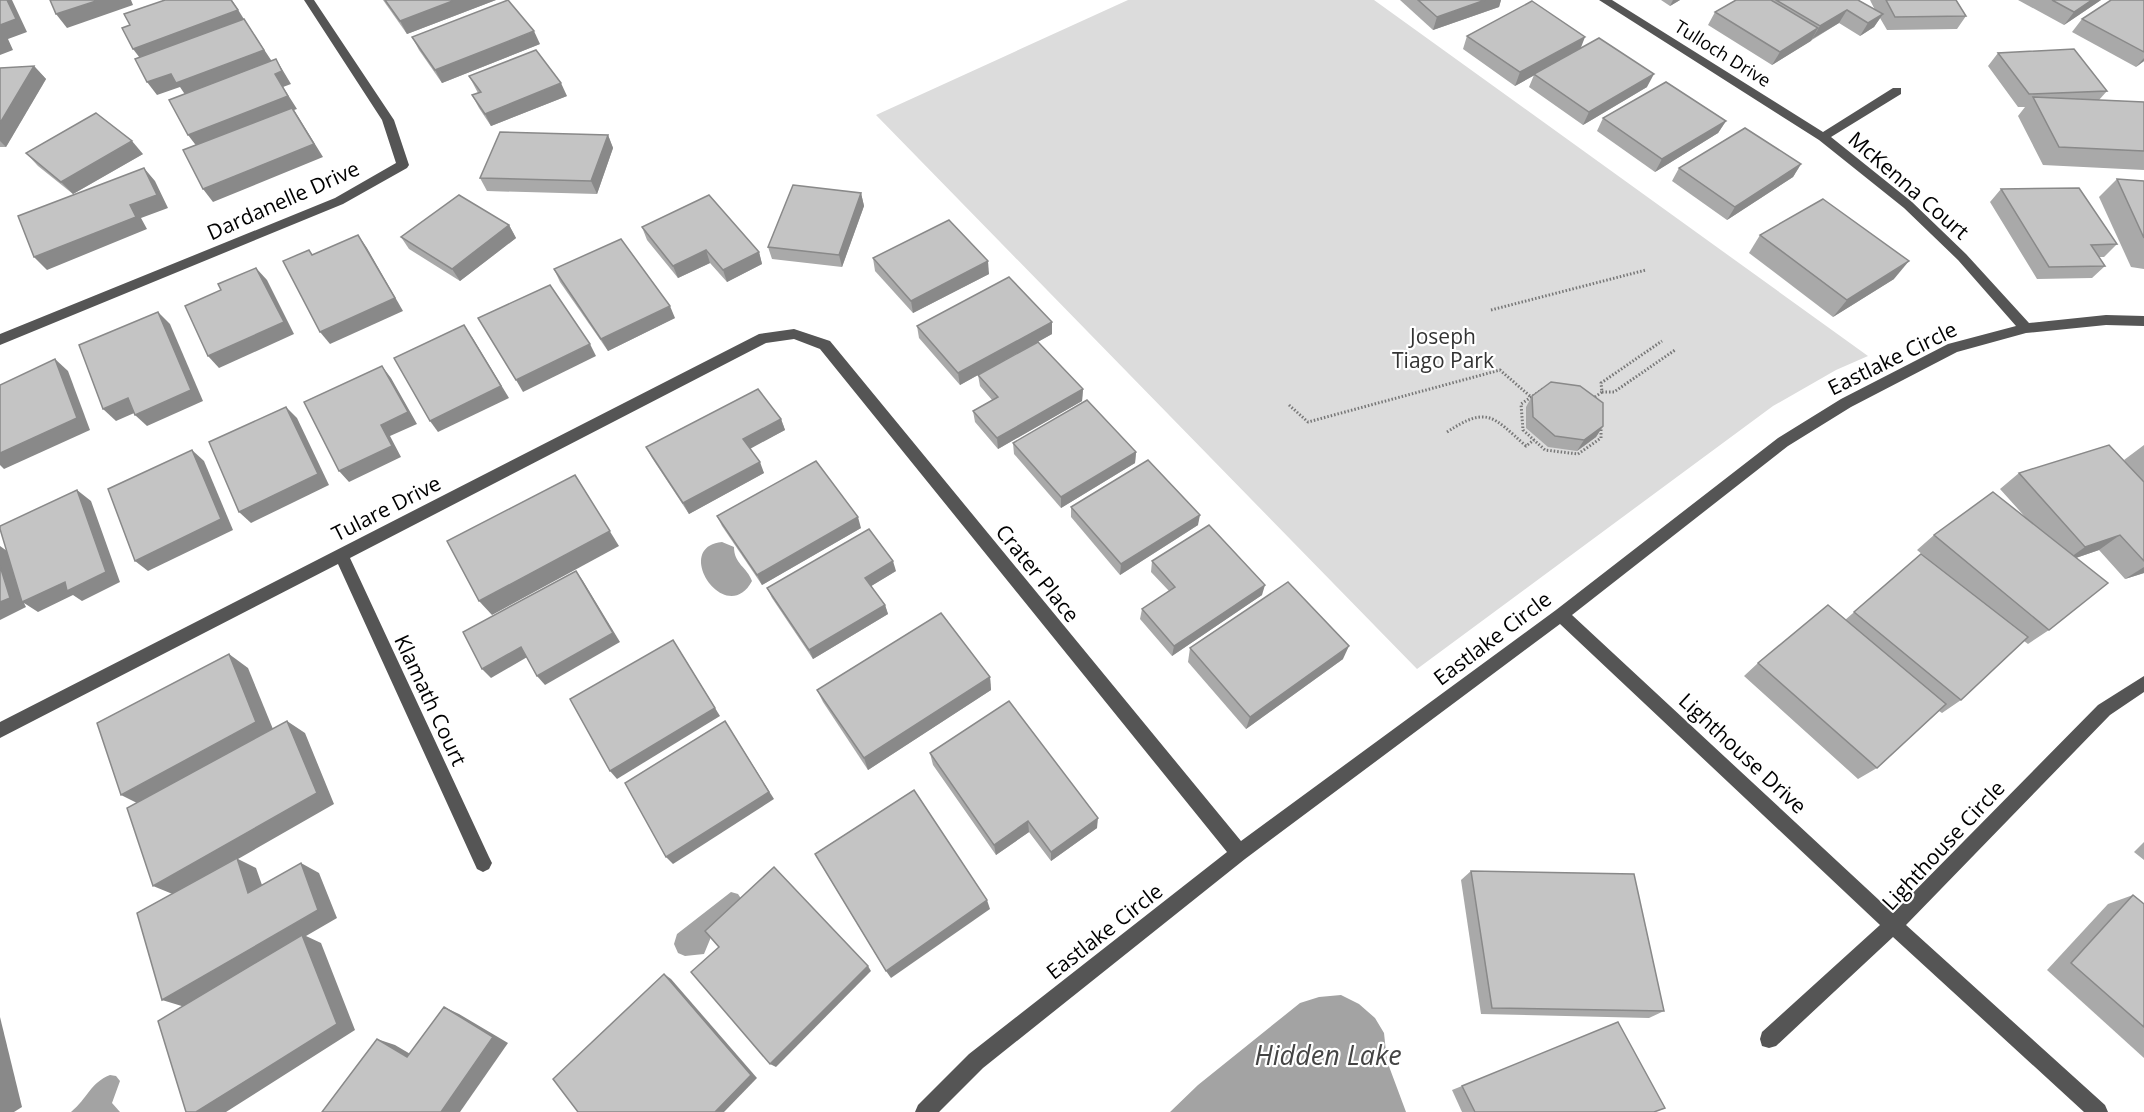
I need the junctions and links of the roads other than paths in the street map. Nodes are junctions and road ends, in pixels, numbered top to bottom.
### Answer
1 (309, 0) edge
2 (1605, 0) edge
3 (1897, 91) dead end
4 (1823, 137) junction
5 (2144, 321) edge
6 (2026, 328) junction
7 (794, 334) joint
8 (0, 340) edge
9 (341, 555) junction
10 (1561, 615) junction
11 (2144, 683) edge
12 (0, 730) edge
13 (1239, 853) junction
14 (483, 863) dead end
15 (1893, 925) junction
16 (1769, 1039) dead end
17 (925, 1112) edge
18 (2098, 1112) edge

1 - 8 street, Dardanelle Drive
2 - 4 street, Tulloch Drive
3 - 4 street, McKenna Court
4 - 6 street, McKenna Court
5 - 6 street, Eastlake Circle
6 - 10 street, Eastlake Circle
7 - 9 street, Tulare Drive
7 - 13 street, Crater Place
9 - 12 street, Tulare Drive
9 - 14 street, Klamath Court
10 - 13 street, Eastlake Circle
10 - 15 street, Lighthouse Drive
11 - 15 street, Lighthouse Circle
13 - 17 street, Eastlake Circle
15 - 16 street
15 - 18 street, Lighthouse Circle

